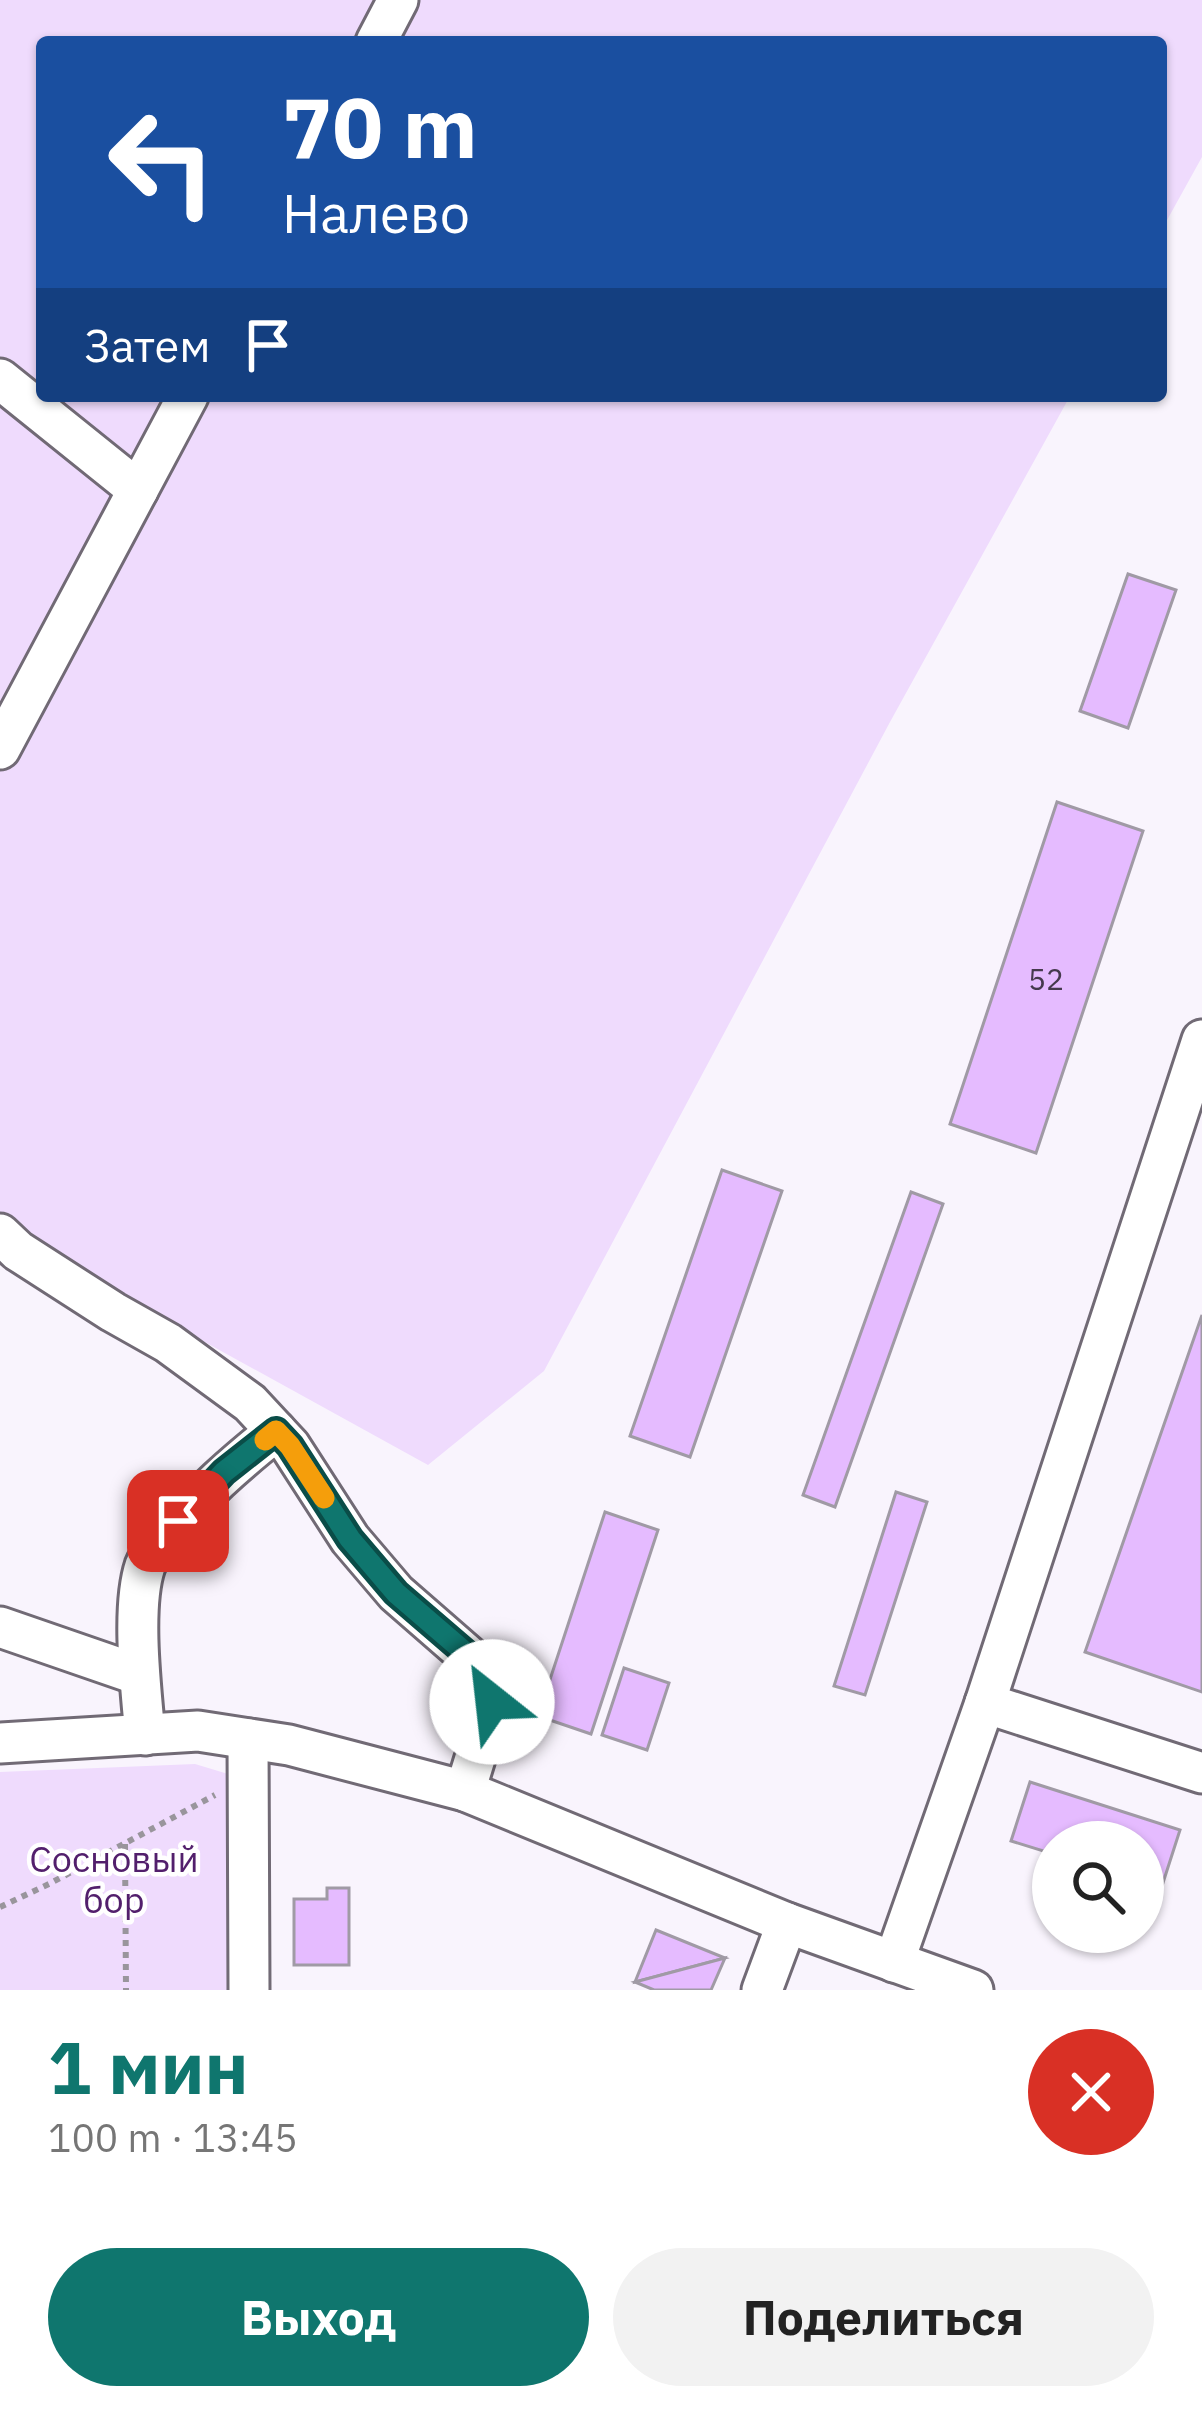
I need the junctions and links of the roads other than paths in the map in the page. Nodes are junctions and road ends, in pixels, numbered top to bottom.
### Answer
1 (398, 0) edge
2 (379, 36) edge
3 (0, 379) edge
4 (185, 402) edge
5 (138, 490) junction
6 (0, 749) edge
7 (1202, 1040) edge
8 (0, 1234) edge
9 (276, 1431) junction
10 (0, 1627) edge
11 (139, 1675) junction
12 (986, 1703) junction
13 (146, 1735) junction
14 (248, 1739) junction
15 (0, 1743) edge
16 (1202, 1773) edge
17 (465, 1791) junction
18 (788, 1923) junction
19 (894, 1961) junction
20 (249, 1990) edge
21 (762, 1990) edge
22 (973, 1990) edge

1 - 2 street
3 - 5 street
4 - 5 street
5 - 6 street
7 - 12 street
8 - 9 street
9 - 11 street
9 - 17 street
10 - 11 street
11 - 13 street
12 - 16 street
12 - 19 street
13 - 14 street
13 - 15 street
14 - 17 street
14 - 20 street
17 - 18 street
18 - 19 street
18 - 21 street
19 - 22 street

